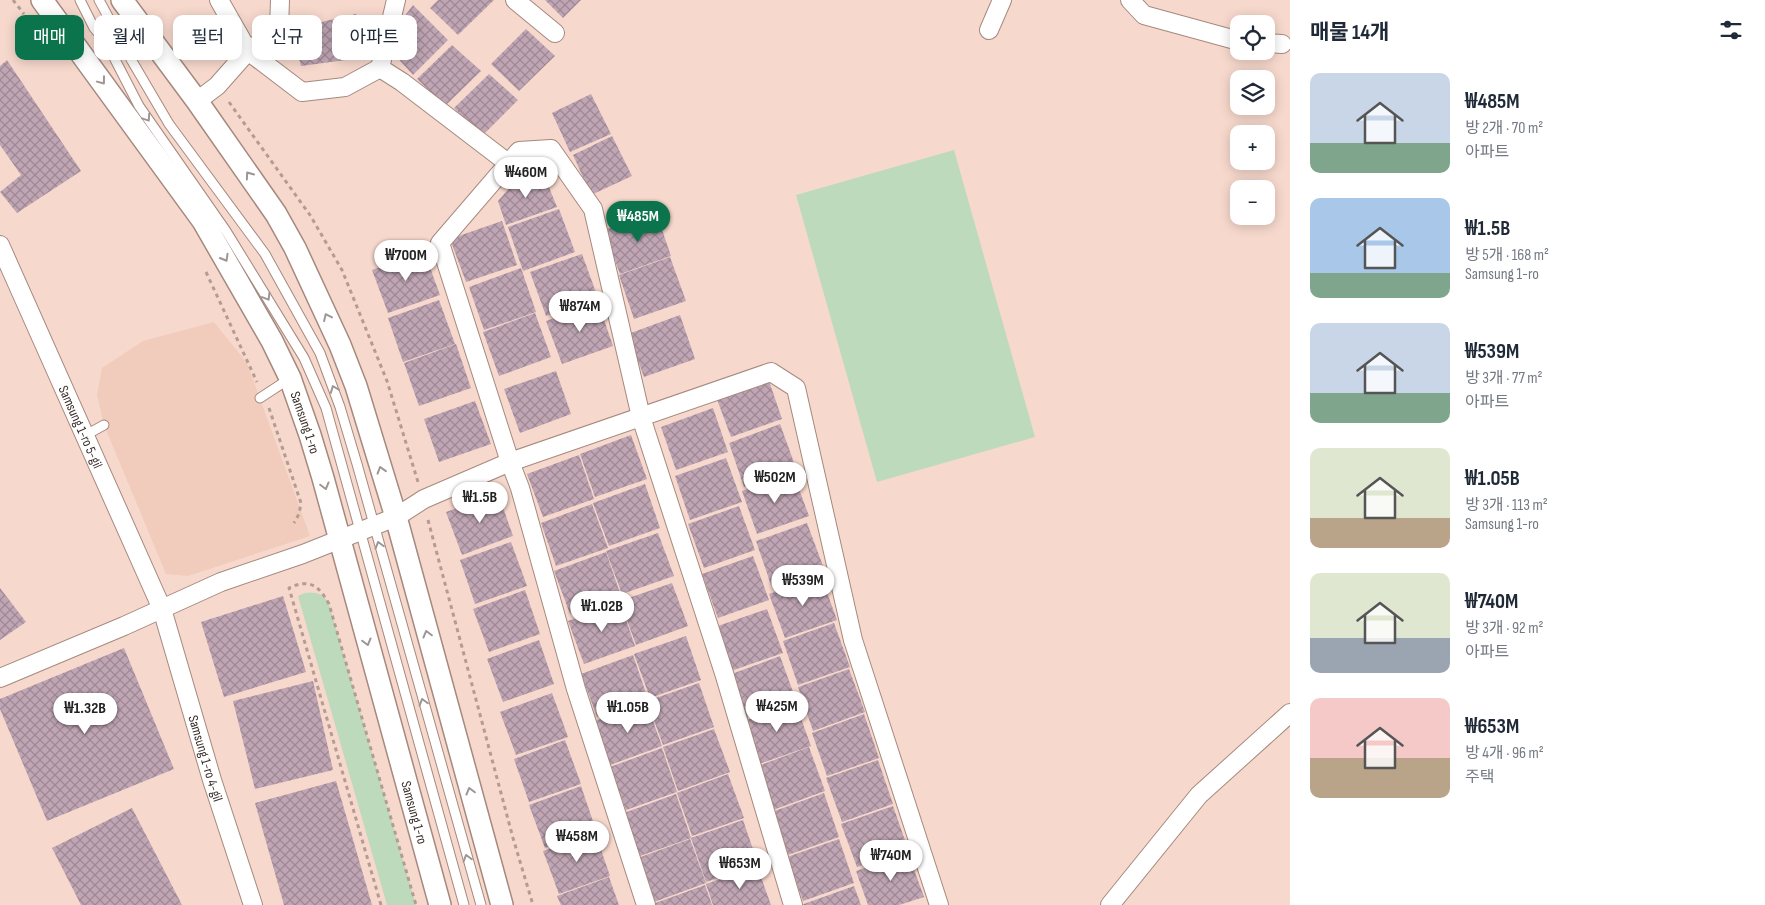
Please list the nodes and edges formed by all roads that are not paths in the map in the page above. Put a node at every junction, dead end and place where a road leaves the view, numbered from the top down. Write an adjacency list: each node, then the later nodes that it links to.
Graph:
1 (42, 0): 19 (street, Samsung 1-ro, one-way to 19)
2 (80, 0): 26 (lane, one-way to 26)
3 (99, 0): 26 (lane, one-way to 3)
4 (122, 0): 16 (street)
5 (219, 0): 14 (street)
6 (280, 0): 14 (street)
7 (396, 0): 15 (street)
8 (515, 0): 12 (street)
9 (1002, 0): 11 (street)
10 (1130, 0): 13 (street)
11 (989, 30)
12 (555, 33)
13 (1230, 39)
14 (248, 51): 15 (street); 16 (street)
15 (380, 68): 17 (street)
16 (198, 101): 25 (street, one-way to 16)
17 (508, 163): 21 (street); 24 (street)
18 (0, 245): 23 (street, Samsung 1-ro 5-gil)
19 (290, 378): 20 (lane); 27 (street, Samsung 1-ro, one-way to 27)
20 (262, 397)
21 (641, 417): 24 (street); 37 (street); 38 (street)
22 (104, 425): 23 (lane)
23 (84, 436): 28 (street, Samsung 1-ro 5-gil)
24 (510, 462): 25 (street); 36 (street)
25 (396, 517): 26 (street); 35 (street, one-way to 25)
26 (367, 528): 27 (street); 33 (lane); 34 (lane, one-way to 26)
27 (339, 540): 28 (street); 32 (street, Samsung 1-ro, one-way to 32)
28 (162, 609): 29 (street); 31 (street, Samsung 1-ro 4-gil)
29 (0, 678)
30 (1290, 713): 39 (street)
31 (253, 905)
32 (440, 905)
33 (464, 905)
34 (481, 905)
35 (502, 905)
36 (646, 905)
37 (793, 905)
38 (939, 905)
39 (1110, 905)

